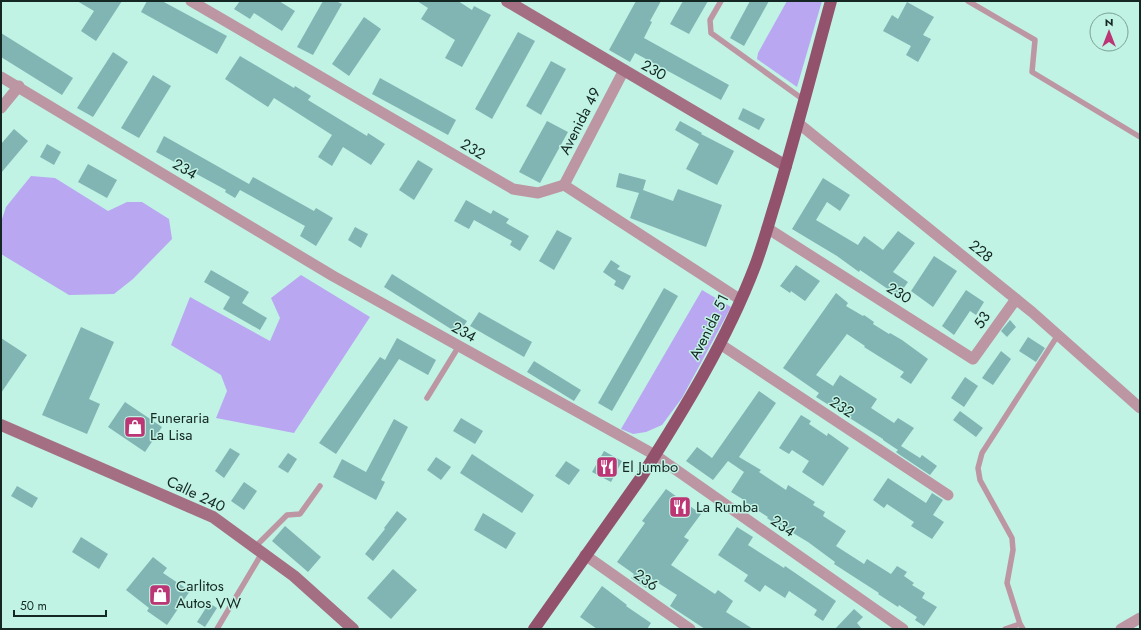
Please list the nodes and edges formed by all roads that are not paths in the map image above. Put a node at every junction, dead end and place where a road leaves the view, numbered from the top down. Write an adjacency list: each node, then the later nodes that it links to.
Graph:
1 (191, 1): 14 (street, 232)
2 (507, 1): 6 (street, 230)
3 (721, 1): 9 (lane)
4 (831, 1): 9 (main road, Avenida 51)
5 (968, 1): 12 (lane)
6 (624, 70): 13 (street, 230); 14 (street, Avenida 49)
7 (1, 77): 8 (street, 234)
8 (19, 86): 10 (street); 20 (street, 234)
9 (804, 100): 11 (main road, Avenida 51)
10 (1, 108)
11 (798, 123): 13 (main road, Avenida 51); 16 (street, 228)
12 (1140, 138)
13 (786, 166): 15 (main road, Avenida 51)
14 (564, 185): 17 (street)
15 (767, 228): 17 (main road, Avenida 51); 21 (street, 230)
16 (1016, 299): 18 (street, 228); 21 (street, 53)
17 (741, 300): 19 (main road, Avenida 51)
18 (1058, 335): 23 (street, 228); 31 (lane)
19 (720, 344): 25 (main road, Avenida 51); 27 (street, 232)
20 (459, 346): 22 (lane); 25 (street, 234)
21 (973, 359)
22 (427, 398)
23 (1140, 408)
24 (1, 425): 28 (street, Calle 240)
25 (655, 455): 29 (main road, Avenida 51); 36 (street, 234)
26 (320, 486): 28 (lane)
27 (948, 495)
28 (258, 550): 32 (lane); 33 (street, Calle 240)
29 (585, 555): 34 (main road, Avenida 51); 35 (street, 236)
30 (1140, 618): 38 (street)
31 (1021, 626): 37 (lane)
32 (217, 629)
33 (353, 629)
34 (534, 629)
35 (690, 629)
36 (903, 629)
37 (1005, 629)
38 (1121, 629)

